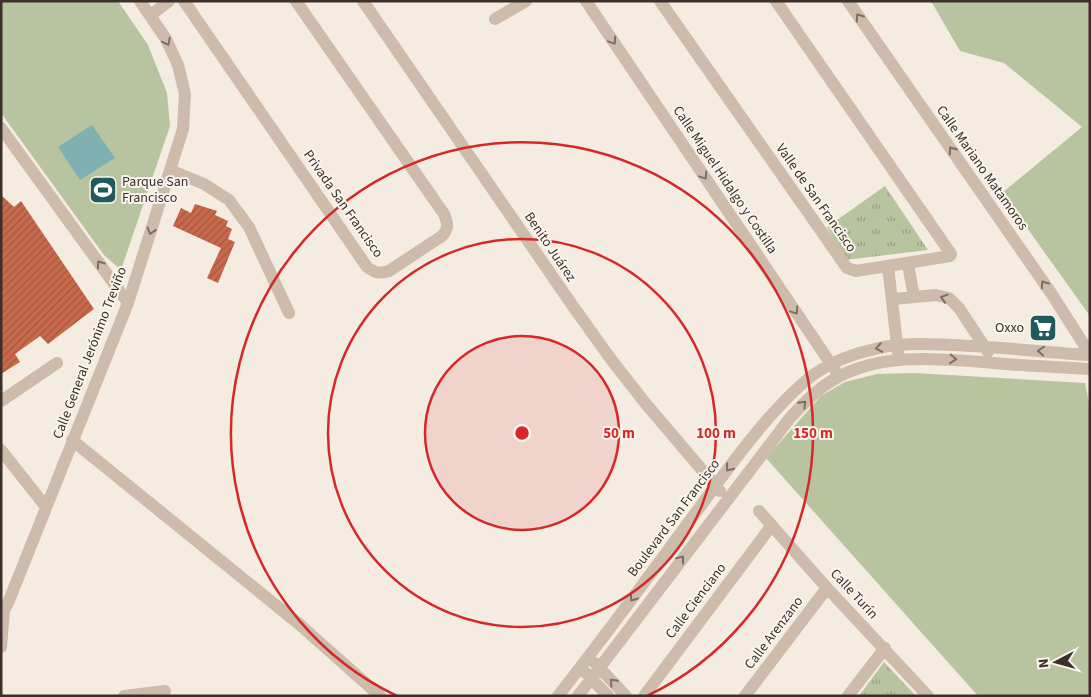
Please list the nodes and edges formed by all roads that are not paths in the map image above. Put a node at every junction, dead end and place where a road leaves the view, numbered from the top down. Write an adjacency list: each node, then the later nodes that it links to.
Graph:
1 (140, 1): 11 (street, Calle General Jerónimo Treviño)
2 (169, 1): 11 (street)
3 (184, 1): 4 (street, Privada San Francisco)
4 (296, 1)
5 (363, 1): 33 (street, Benito Juárez)
6 (526, 1): 12 (street)
7 (586, 1): 27 (street, Calle Miguel Hidalgo y Costilla, one-way to 27)
8 (660, 1): 16 (street, Valle de San Francisco)
9 (776, 1): 15 (street, Valle de San Francisco)
10 (848, 1): 23 (street, Calle Mariano Matamoros, one-way to 10)
11 (151, 15): 14 (street, Calle General Jerónimo Treviño, one-way to 14)
12 (495, 19)
13 (1, 128): 19 (street, one-way to 13)
14 (170, 170): 19 (street, Calle General Jerónimo Treviño, one-way to 19); 20 (street)
15 (908, 264): 16 (street, Valle de San Francisco); 17 (street)
16 (888, 266): 18 (street)
17 (914, 297): 18 (street); 22 (street, one-way to 17)
18 (893, 299): 21 (street)
19 (128, 303): 31 (street, Calle General Jerónimo Treviño)
20 (289, 313)
21 (898, 344): 22 (street, Boulevard San Francisco); 24 (street); 27 (street, Boulevard San Francisco, one-way to 27)
22 (986, 346): 23 (street, Boulevard San Francisco, one-way to 22); 26 (street)
23 (1090, 355)
24 (899, 360): 26 (street, one-way to 26); 29 (street)
25 (57, 363): 30 (street)
26 (993, 363): 28 (street)
27 (831, 364): 29 (street, Calle Miguel Hidalgo y Costilla); 33 (street, Boulevard San Francisco, one-way to 33)
28 (1090, 369)
29 (840, 376): 34 (street, one-way to 29)
30 (1, 401)
31 (72, 440): 35 (street, Calle General Jerónimo Treviño); 47 (street)
32 (1, 450): 35 (street)
33 (715, 486): 34 (street, Benito Juárez); 42 (street, Boulevard San Francisco, one-way to 42)
34 (727, 498): 44 (street, one-way to 34)
35 (46, 507): 39 (street, Calle General Jerónimo Treviño)
36 (759, 511): 37 (street, Calle Turín)
37 (772, 525): 38 (street, Calle Turín); 52 (street, Calle Cienciano)
38 (827, 588): 41 (street, Calle Turín); 53 (street, Calle Arenzano)
39 (4, 609): 40 (street, Calle General Jerónimo Treviño)
40 (1, 647)
41 (885, 648): 54 (street); 55 (street, Calle Turín)
42 (588, 657): 43 (street, Boulevard San Francisco); 44 (street)
43 (580, 668): 44 (street); 48 (street, Boulevard San Francisco)
44 (596, 673): 49 (street); 50 (street); 51 (street, one-way to 44)
45 (165, 691): 46 (street)
46 (124, 696)
47 (380, 696)
48 (558, 696)
49 (578, 696)
50 (608, 696)
51 (626, 696)
52 (644, 696)
53 (745, 696)
54 (848, 696)
55 (928, 696)

